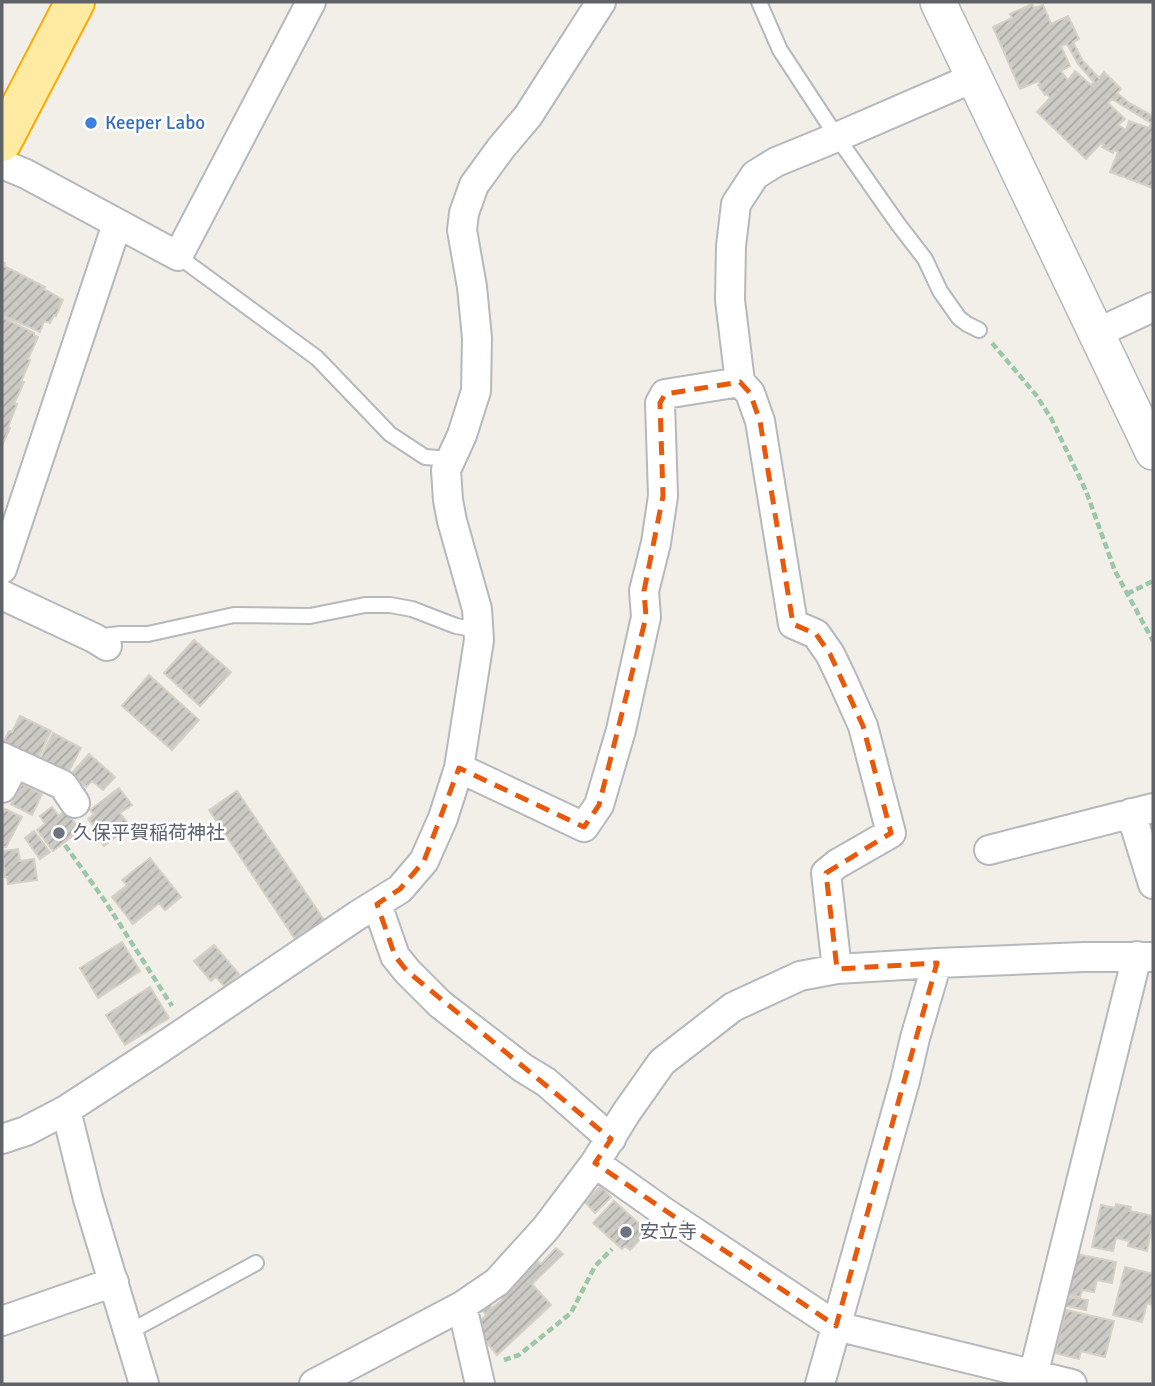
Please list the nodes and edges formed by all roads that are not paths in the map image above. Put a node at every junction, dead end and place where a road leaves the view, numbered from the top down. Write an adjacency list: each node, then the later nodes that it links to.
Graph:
1 (75, 2): 8 (highway)
2 (310, 2): 11 (street)
3 (601, 2): 17 (street)
4 (759, 2): 7 (lane)
5 (938, 2): 6 (street)
6 (973, 78): 7 (street); 14 (street)
7 (837, 137): 13 (lane); 15 (street)
8 (2, 142)
9 (2, 164): 10 (street)
10 (117, 224): 11 (street); 18 (street)
11 (178, 256): 17 (lane)
12 (1153, 307): 14 (street)
13 (979, 330)
14 (1097, 333): 16 (street)
15 (740, 382): 23 (street); 32 (street)
16 (1153, 452)
17 (451, 459): 20 (street)
18 (2, 569)
19 (2, 595): 21 (street)
20 (478, 630): 21 (lane); 23 (street)
21 (99, 642)
22 (8, 760): 24 (street); 25 (street)
23 (459, 768): 29 (street)
24 (2, 788)
25 (75, 803)
26 (1142, 811): 27 (street); 28 (street)
27 (989, 850)
28 (1153, 884)
29 (377, 904): 33 (street); 35 (street)
30 (1145, 956): 31 (street); 44 (street)
31 (937, 963): 32 (street); 41 (street)
32 (837, 970): 35 (street)
33 (66, 1110): 34 (street); 38 (street)
34 (2, 1139)
35 (611, 1139): 36 (street)
36 (596, 1163): 39 (street); 41 (street)
37 (256, 1264): 42 (lane)
38 (114, 1282): 40 (street); 42 (street)
39 (462, 1306): 43 (street); 46 (street)
40 (2, 1321)
41 (836, 1326): 44 (street); 47 (street)
42 (129, 1332): 45 (street)
43 (478, 1377)
44 (1032, 1379): 48 (street)
45 (144, 1384)
46 (314, 1384)
47 (820, 1384)
48 (1072, 1384)

